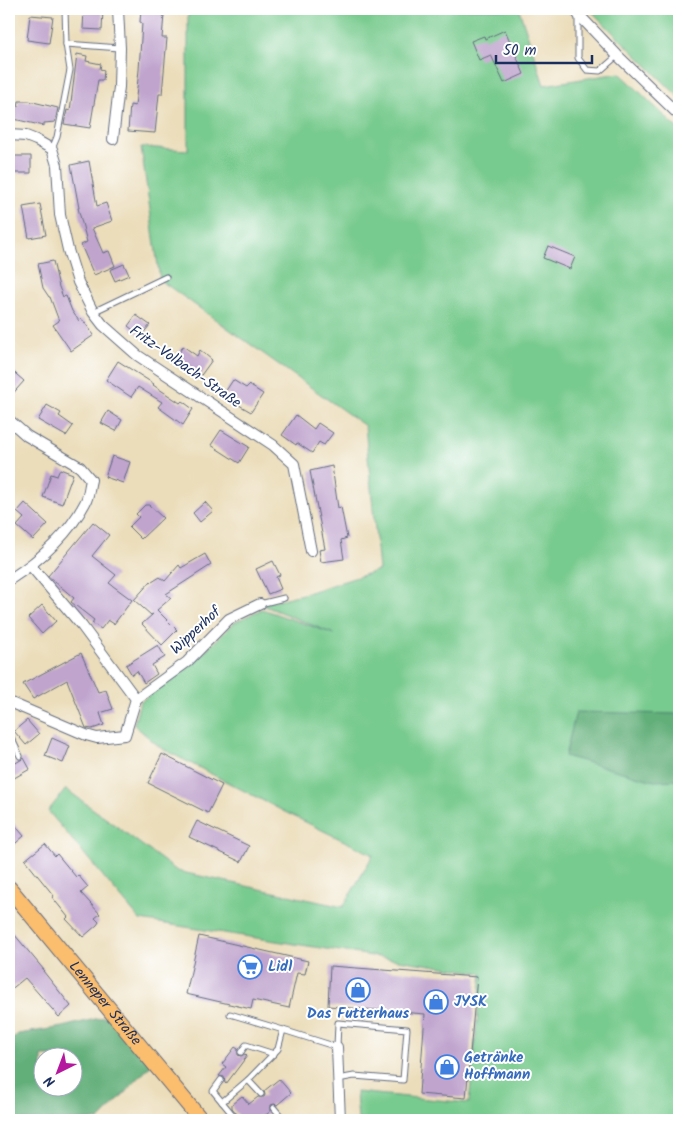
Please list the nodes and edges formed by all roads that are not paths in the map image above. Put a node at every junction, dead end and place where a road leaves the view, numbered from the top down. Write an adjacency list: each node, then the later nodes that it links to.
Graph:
1 (65, 9): 4 (lane)
2 (118, 9): 5 (street)
3 (576, 12): 6 (street); 6 (lane)
4 (66, 44): 5 (lane); 10 (lane)
5 (120, 48): 9 (street)
6 (617, 55): 7 (street)
7 (679, 115)
8 (9, 135): 10 (street)
9 (113, 139)
10 (52, 149): 12 (street, Fritz-Volbach-Straße)
11 (166, 276): 12 (lane)
12 (93, 312): 14 (street, Fritz-Volbach-Straße)
13 (9, 420): 15 (street)
14 (311, 551)
15 (31, 566): 16 (street); 19 (street)
16 (9, 580)
17 (284, 598): 18 (lane, Wipperhof)
18 (260, 604): 19 (street, Wipperhof)
19 (136, 699): 20 (street)
20 (9, 702)
21 (9, 733): 22 (lane)
22 (20, 756)
23 (9, 888): 35 (main road, Lenneper Straße)
24 (230, 1014): 25 (lane)
25 (283, 1030): 26 (lane); 28 (lane)
26 (337, 1047): 29 (street); 29 (lane)
27 (241, 1052): 28 (lane)
28 (274, 1054): 31 (lane)
29 (338, 1079): 38 (street)
30 (221, 1080): 33 (lane)
31 (248, 1080): 32 (lane); 33 (lane)
32 (261, 1094)
33 (222, 1102): 36 (lane)
34 (274, 1108): 37 (lane)
35 (201, 1120)
36 (237, 1120)
37 (284, 1120)
38 (340, 1120)

